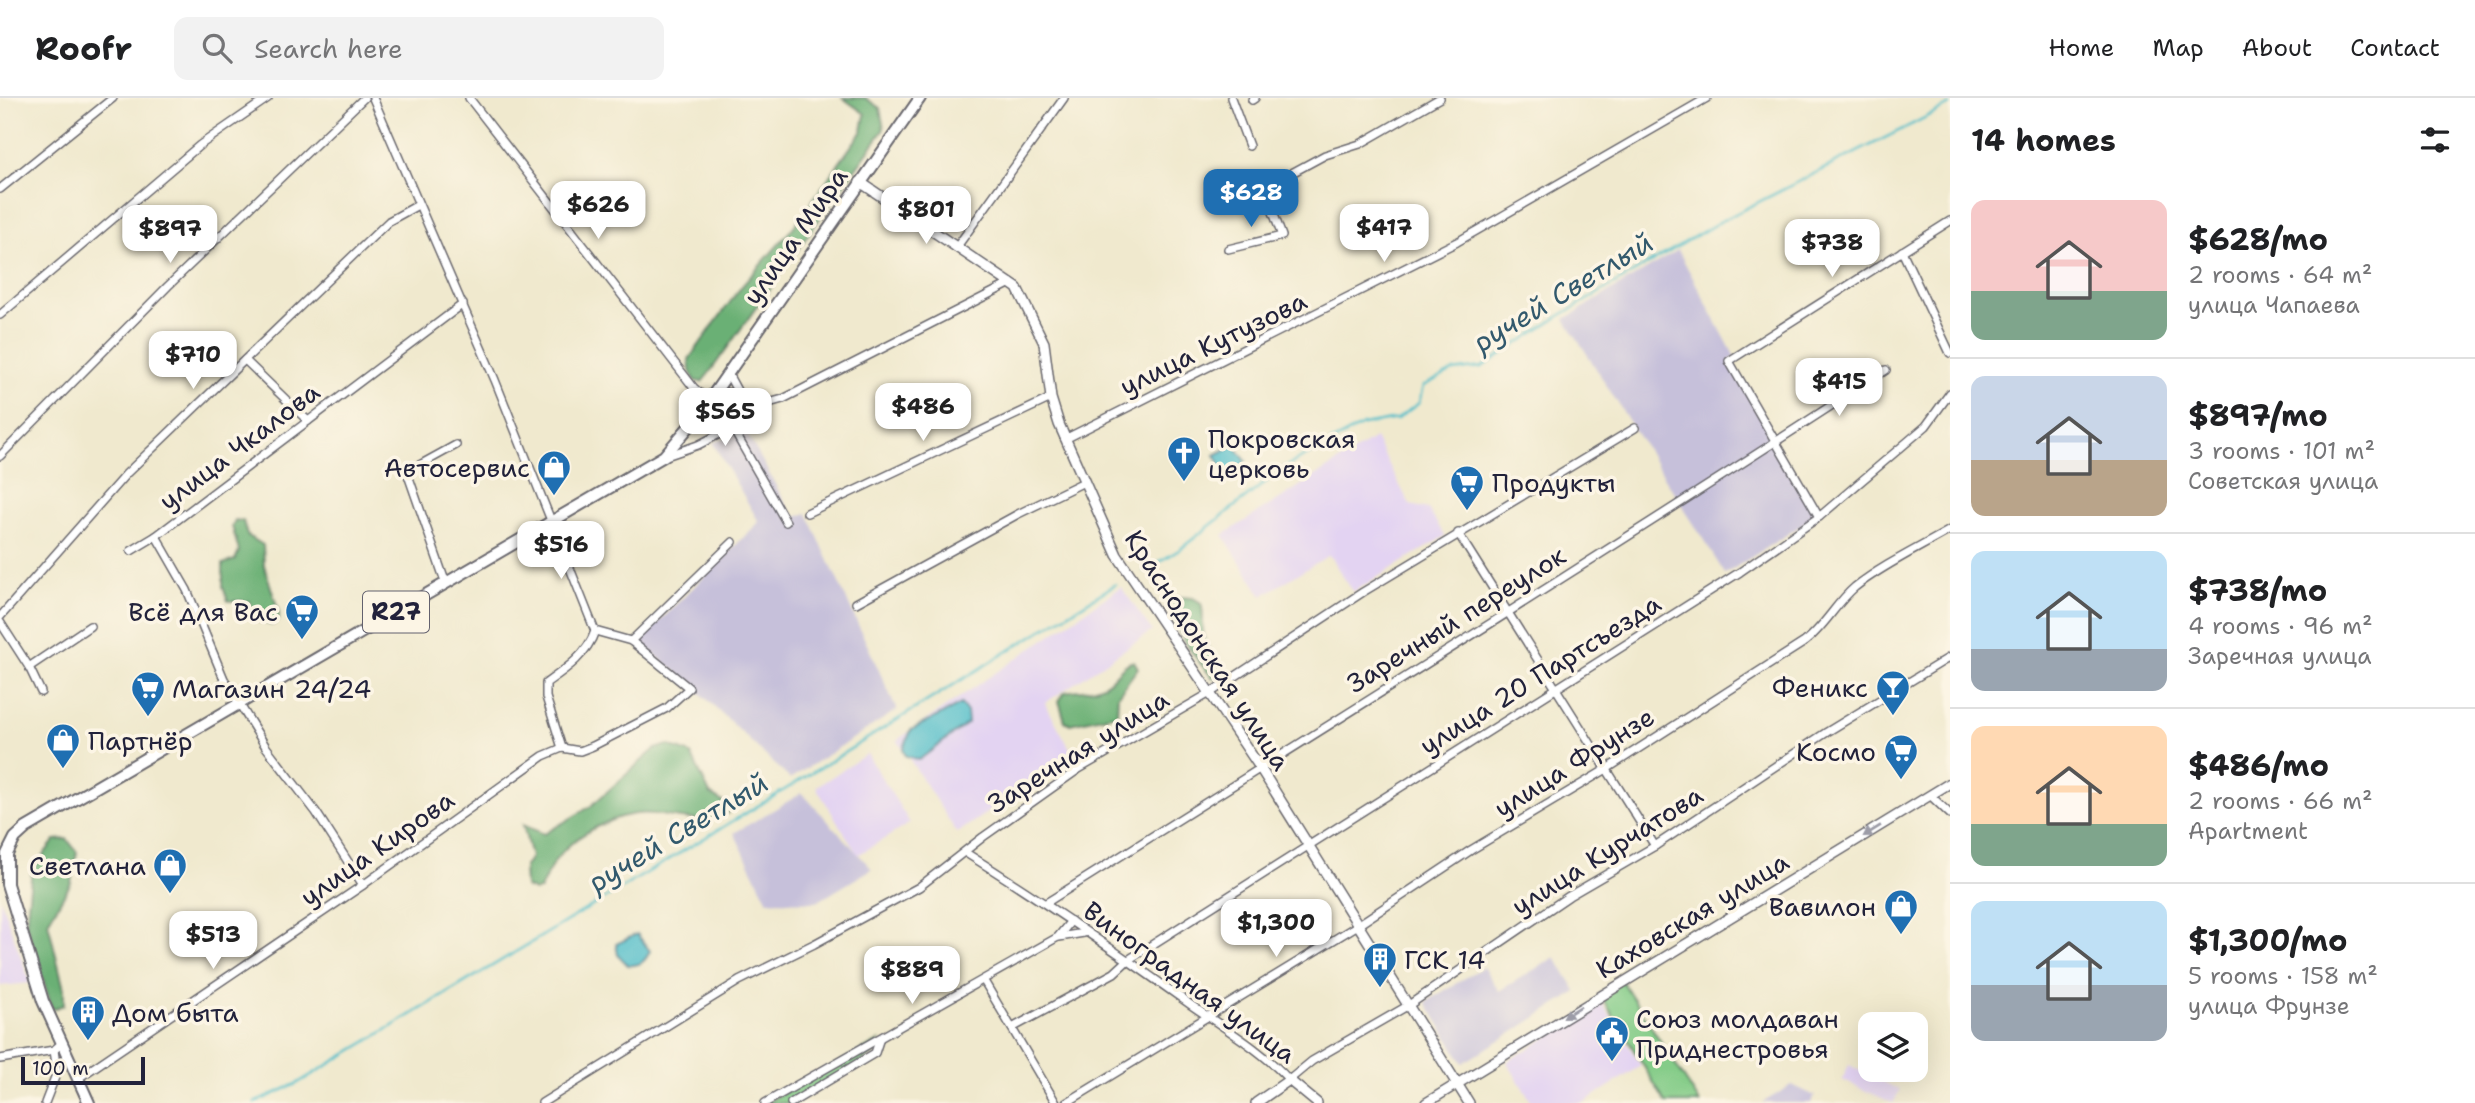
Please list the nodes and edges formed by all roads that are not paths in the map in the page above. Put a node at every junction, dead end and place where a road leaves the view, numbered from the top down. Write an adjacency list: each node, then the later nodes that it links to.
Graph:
1 (113, 98): 13 (street)
2 (268, 98): 21 (street)
3 (364, 98): 37 (street)
4 (373, 98): 14 (street)
5 (470, 98): 29 (street)
6 (920, 98): 12 (main road, улица Мира / R27)
7 (1064, 98): 16 (street)
8 (1231, 98): 11 (street)
9 (1440, 98): 17 (street)
10 (1707, 98): 34 (street, улица Кутузова)
11 (1249, 146)
12 (860, 182): 16 (street, Краснодонская улица); 25 (main road, улица Мира / R27)
13 (0, 189)
14 (418, 205): 20 (street); 23 (street)
15 (1950, 220): 18 (street)
16 (956, 248): 19 (street, Краснодонская улица)
17 (1228, 249)
18 (1902, 251): 22 (street); 35 (street)
19 (1011, 283): 28 (street, Краснодонская улица); 30 (street)
20 (463, 304): 31 (street, улица Чкалова); 42 (street)
21 (0, 315)
22 (1950, 353)
23 (245, 360): 31 (street); 52 (street)
24 (1886, 370): 35 (street, Заречный переулок)
25 (728, 374): 27 (street); 29 (main road, улица Мира / R27)
26 (1950, 393): 41 (street, улица 20 Партсъезда)
27 (739, 396): 29 (main road); 30 (street)
28 (1051, 398): 34 (street, Краснодонская улица); 40 (street)
29 (709, 401): 33 (main road); 38 (main road, R27)
30 (747, 409): 33 (street)
31 (308, 421): 46 (street, улица Чкалова)
32 (1635, 428): 45 (street, Заречная улица)
33 (730, 430): 38 (street); 43 (street)
34 (1066, 439): 39 (street, Краснодонская улица)
35 (1776, 442): 41 (street); 51 (street, Заречный переулок)
36 (456, 445): 49 (street)
37 (0, 456)
38 (664, 456): 42 (main road, R27)
39 (1084, 482): 50 (street); 61 (street, Краснодонская улица)
40 (807, 513)
41 (1819, 517): 59 (street, улица 20 Партсъезда)
42 (553, 522): 49 (main road, R27); 55 (street)
43 (786, 522)
44 (1950, 530): 65 (street, улица Фрунзе)
45 (1458, 533): 51 (street); 61 (street, Заречная улица)
46 (156, 536): 48 (street); 62 (street, улица Чкалова)
47 (733, 542): 56 (street)
48 (131, 551)
49 (446, 584): 62 (main road, R27)
50 (856, 603)
51 (1509, 613): 59 (street); 64 (street, Заречный переулок)
52 (0, 617)
53 (0, 622): 58 (street)
54 (90, 626): 58 (street)
55 (595, 631): 56 (street); 63 (street)
56 (631, 641): 63 (street, улица Кирова)
57 (1950, 657): 70 (street, улица Курчатова)
58 (30, 667): 60 (street)
59 (1556, 690): 65 (street); 69 (street, улица 20 Партсъезда)
60 (41, 692)
61 (1210, 693): 64 (street, Краснодонская улица); 71 (street, Заречная улица)
62 (239, 701): 72 (main road, R27); 73 (street, улица Чкалова)
63 (562, 748): 73 (street, улица Кирова)
64 (1259, 766): 69 (street, Краснодонская улица); 74 (street, Заречный переулок)
65 (1605, 770): 70 (street); 76 (street, улица Фрунзе)
66 (1950, 783): 67 (street, Каховская улица)
67 (1930, 796): 68 (street); 91 (street, Каховская улица, one-way to 91)
68 (1950, 814)
69 (1308, 844): 76 (street, Краснодонская улица); 79 (street, улица 20 Партсъезда)
70 (1655, 846): 81 (street, улица Курчатова)
71 (966, 853): 74 (street, Виноградная улица); 94 (street, Заречная улица)
72 (2, 871): 85 (main road, R27)
73 (363, 885): 89 (street, улица Кирова)
74 (1046, 903): 75 (street, Виноградная улица)
75 (1070, 921): 77 (street, Виноградная улица); 78 (street)
76 (1358, 925): 81 (street, Краснодонская улица); 82 (street, улица Фрунзе)
77 (1088, 934): 78 (street); 79 (street, Виноградная улица)
78 (1059, 937): 80 (street)
79 (1128, 960): 82 (street, Виноградная улица); 83 (street, улица 20 Партсъезда)
80 (984, 981): 83 (street); 84 (street)
81 (1409, 1005): 90 (street, улица Курчатова); 91 (street, Краснодонская улица)
82 (1209, 1017): 90 (street, Виноградная улица); 98 (street, улица Фрунзе)
83 (1012, 1028): 97 (street)
84 (879, 1041): 95 (street); 96 (street)
85 (58, 1047): 86 (street); 87 (main road, R27); 88 (street)
86 (0, 1059)
87 (71, 1065): 88 (street); 89 (main road, R27)
88 (57, 1072): 92 (street)
89 (77, 1079): 93 (main road, R27)
90 (1289, 1080): 99 (street); 100 (street, Виноградная улица)
91 (1457, 1083): 101 (street, Каховская улица); 102 (street, Краснодонская улица)
92 (45, 1103)
93 (89, 1103)
94 (542, 1103)
95 (765, 1103)
96 (791, 1103)
97 (1056, 1103)
98 (1066, 1103)
99 (1256, 1103)
100 (1317, 1103)
101 (1426, 1103)
102 (1469, 1103)

